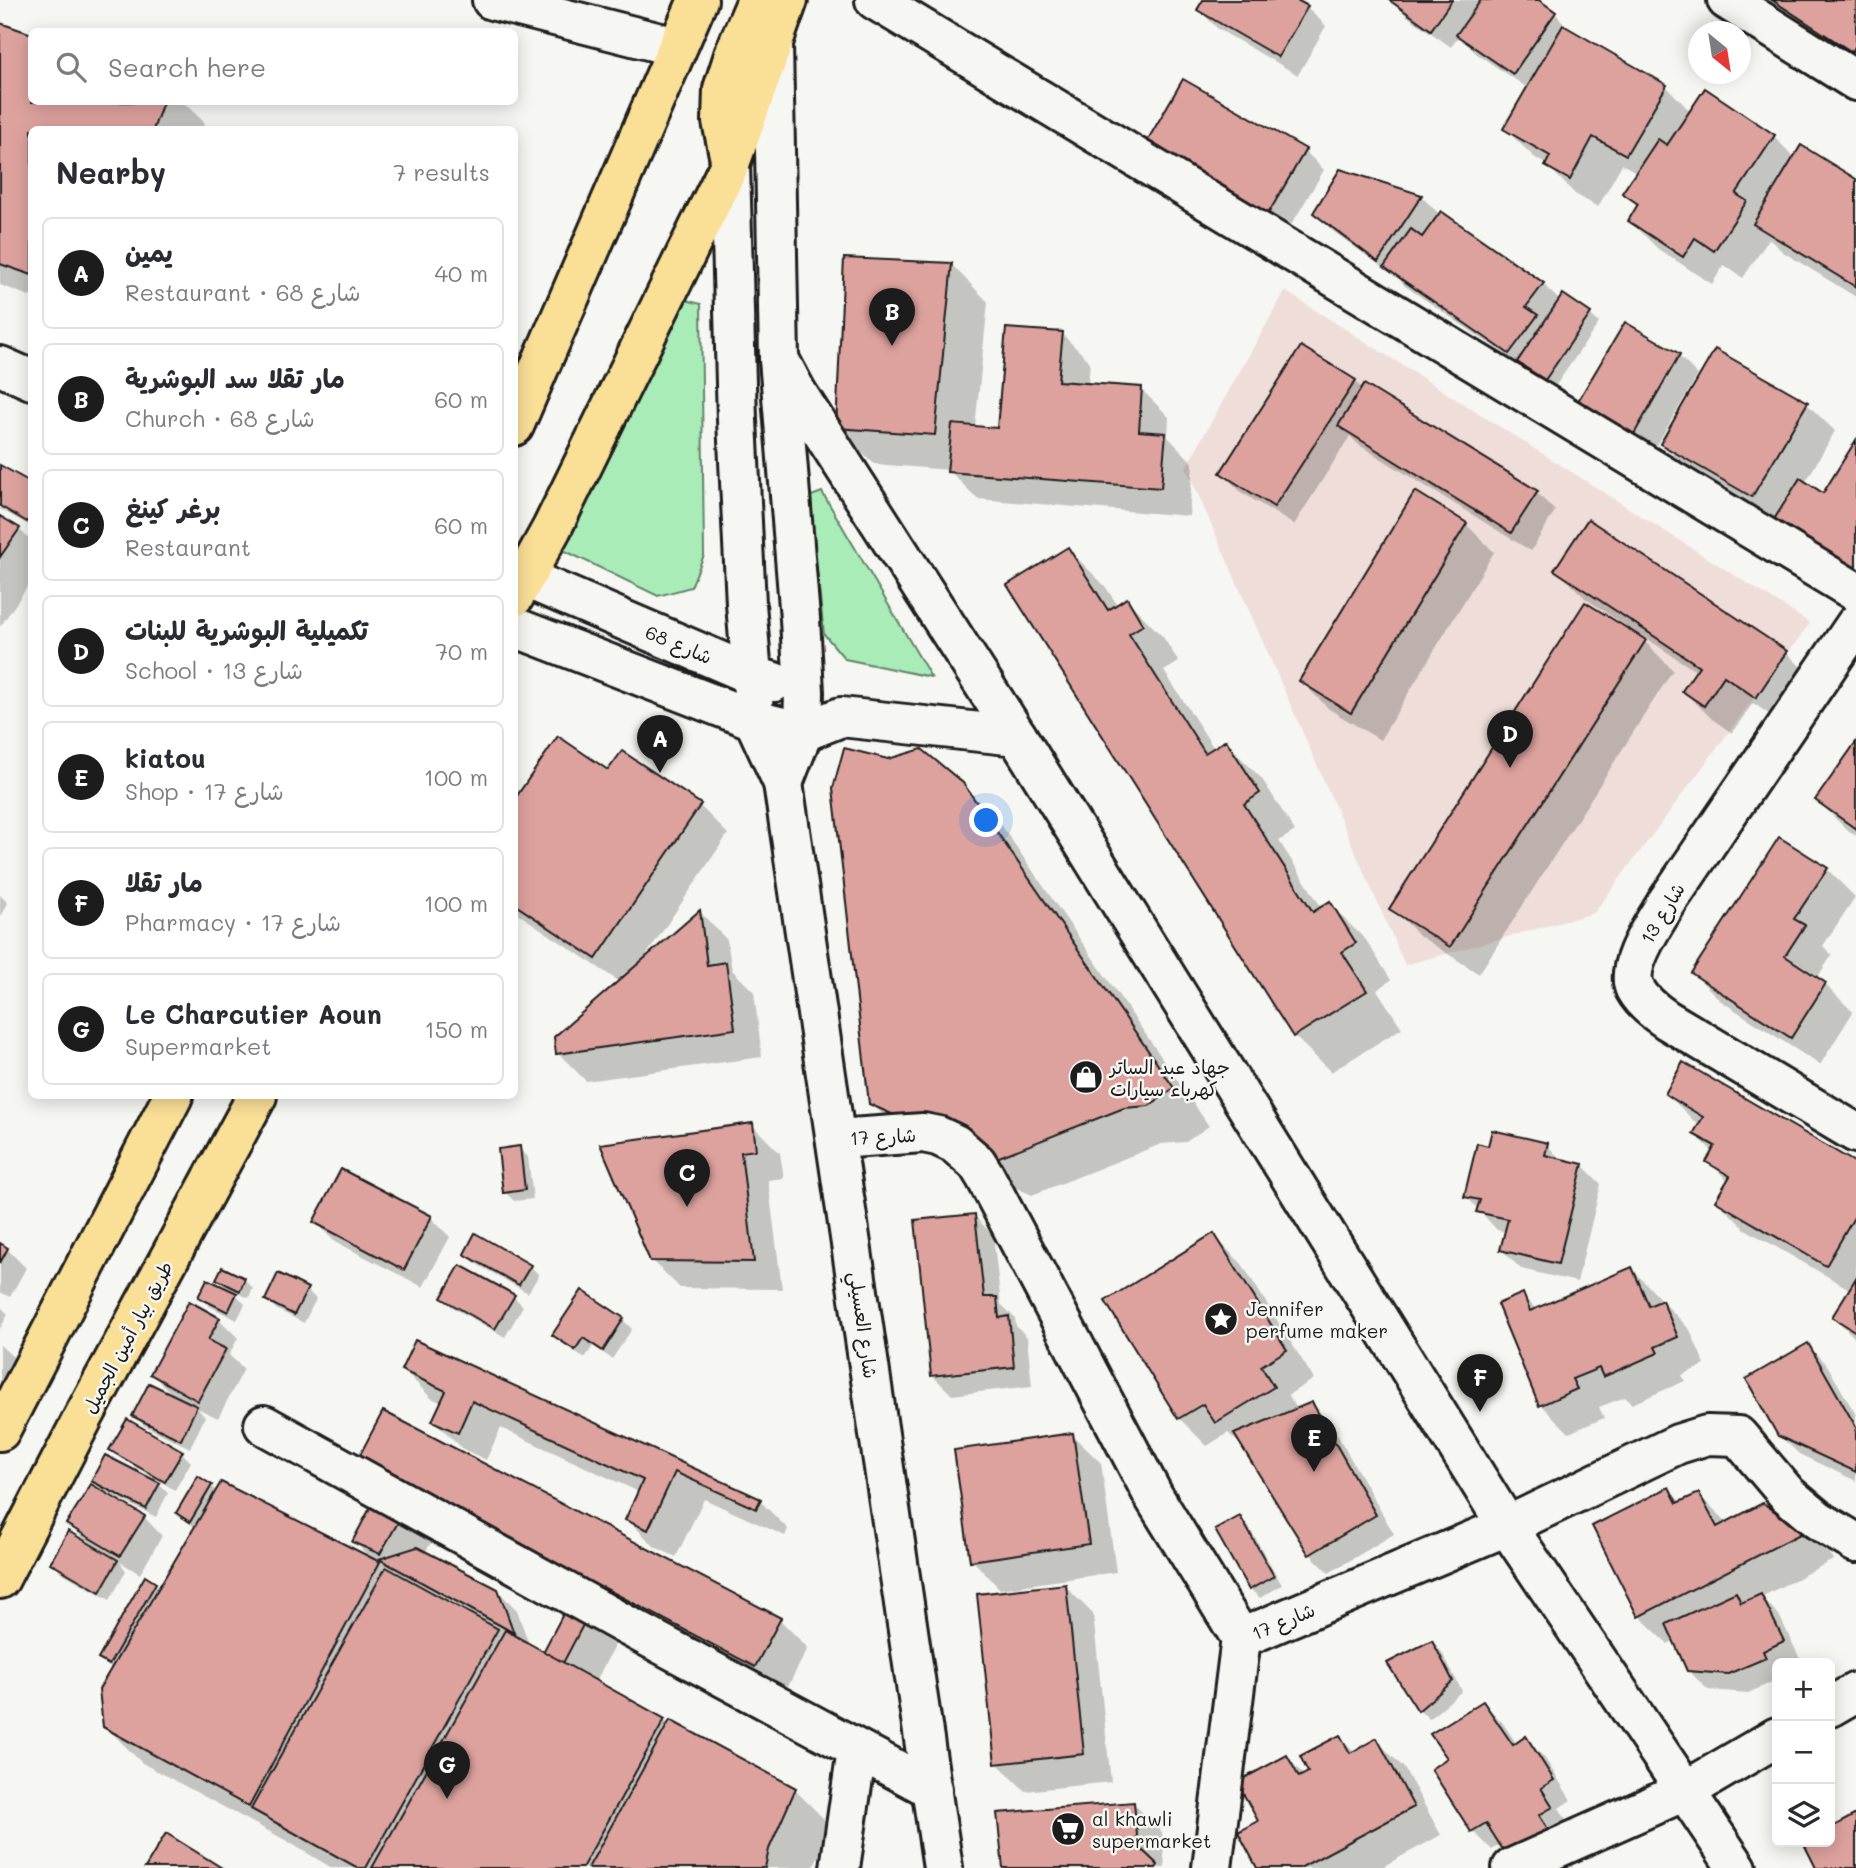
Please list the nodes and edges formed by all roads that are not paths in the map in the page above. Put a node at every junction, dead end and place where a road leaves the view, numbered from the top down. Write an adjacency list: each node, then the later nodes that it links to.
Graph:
1 (492, 0): 8 (street)
2 (698, 0): 8 (main road)
3 (757, 0): 10 (main road)
4 (788, 0): 7 (main road)
5 (875, 0): 16 (street)
6 (1727, 0): 9 (street)
7 (773, 43): 10 (main road); 11 (street, شارع العسيلي)
8 (677, 47): 14 (main road)
9 (1856, 81)
10 (730, 164): 15 (main road); 19 (street, شارع العسيلي)
11 (779, 359): 20 (street, شارع العسيلي); 24 (street)
12 (0, 366): 13 (street)
13 (28, 378)
14 (518, 413)
15 (518, 582): 19 (street, شارع 68)
16 (1856, 592)
17 (1856, 624): 28 (street, شارع 13)
18 (518, 629): 22 (street)
19 (752, 675): 20 (street, شارع 68); 22 (street, شارع العسيلي)
20 (804, 692): 21 (street, شارع 68); 23 (street, شارع العسيلي)
21 (841, 717): 23 (street, شارع 68); 24 (street, شارع 68)
22 (754, 720): 23 (street); 25 (street, شارع العسيلي)
23 (803, 732): 25 (street, شارع العسيلي)
24 (1017, 736): 32 (street)
25 (783, 783): 29 (street, شارع العسيلي)
26 (171, 1099): 30 (main road)
27 (255, 1099): 34 (main road, طريق بيار أمين الجميل)
28 (1856, 1133)
29 (836, 1139): 35 (street, شارع 17); 40 (street, شارع العسيلي)
30 (4, 1414)
31 (264, 1425): 39 (street)
32 (1507, 1526): 33 (street, شارع 17); 35 (street, شارع 17); 41 (street)
33 (1856, 1543)
34 (0, 1579)
35 (1241, 1638): 44 (street)
36 (1856, 1692): 37 (street)
37 (1835, 1704)
38 (1772, 1740): 41 (street)
39 (857, 1749): 40 (street); 42 (street)
40 (932, 1789): 43 (street, شارع العسيلي)
41 (1685, 1791): 45 (street); 46 (street)
42 (840, 1868)
43 (943, 1868)
44 (1212, 1868)
45 (1512, 1868)
46 (1737, 1868)

